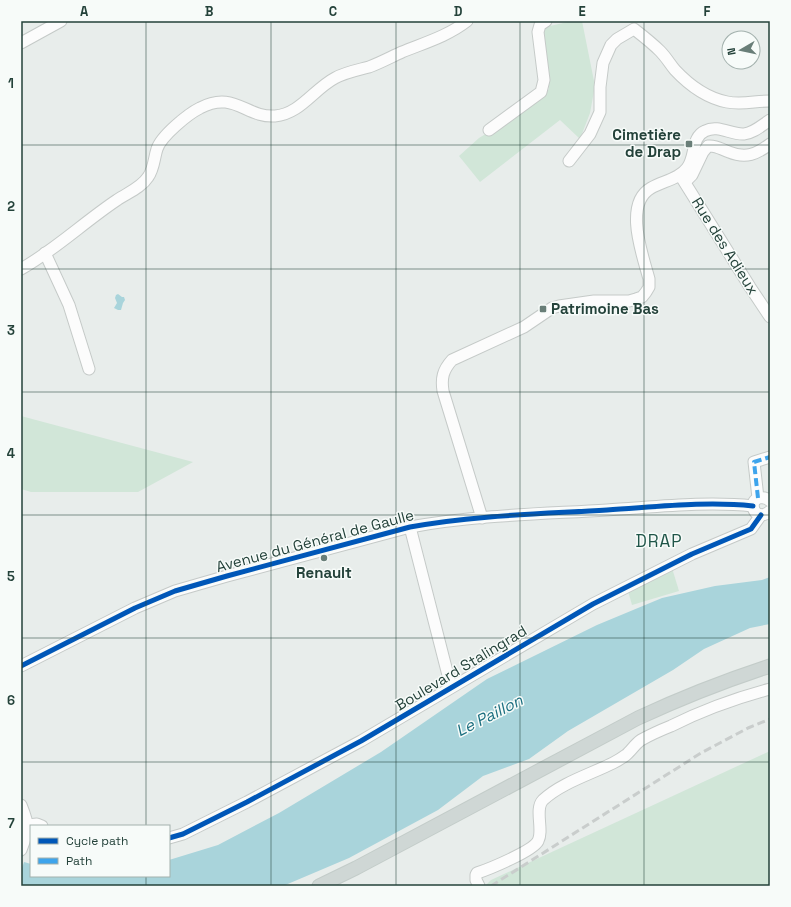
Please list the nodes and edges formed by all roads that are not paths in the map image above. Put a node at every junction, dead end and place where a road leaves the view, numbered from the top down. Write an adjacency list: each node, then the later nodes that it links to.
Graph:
1 (61, 21): 5 (street)
2 (467, 21): 12 (street)
3 (546, 21): 8 (street)
4 (630, 25): 6 (street); 10 (street)
5 (21, 43)
6 (770, 101)
7 (770, 120): 11 (street)
8 (489, 130)
9 (770, 144): 11 (street)
10 (569, 160)
11 (682, 178): 14 (street, Rue des Adieux); 20 (street)
12 (45, 253): 13 (street); 15 (street)
13 (21, 269)
14 (770, 317)
15 (89, 369)
16 (770, 457): 18 (street)
17 (770, 501): 18 (street, Avenue du Général de Gaulle)
18 (756, 502): 19 (street); 20 (street, Avenue du Général de Gaulle)
19 (765, 513): 25 (street, Boulevard Stalingrad)
20 (482, 518): 21 (street, Avenue du Général de Gaulle)
21 (410, 527): 22 (street, Avenue du Général de Gaulle); 25 (street)
22 (21, 666)
23 (770, 666): 33 (main road)
24 (770, 673): 34 (main road)
25 (451, 687): 30 (street, Boulevard Stalingrad)
26 (770, 689): 32 (street)
27 (21, 806): 28 (street)
28 (28, 825): 29 (street); 31 (street)
29 (40, 825)
30 (170, 838)
31 (21, 850)
32 (477, 883)
33 (319, 886)
34 (333, 886)

